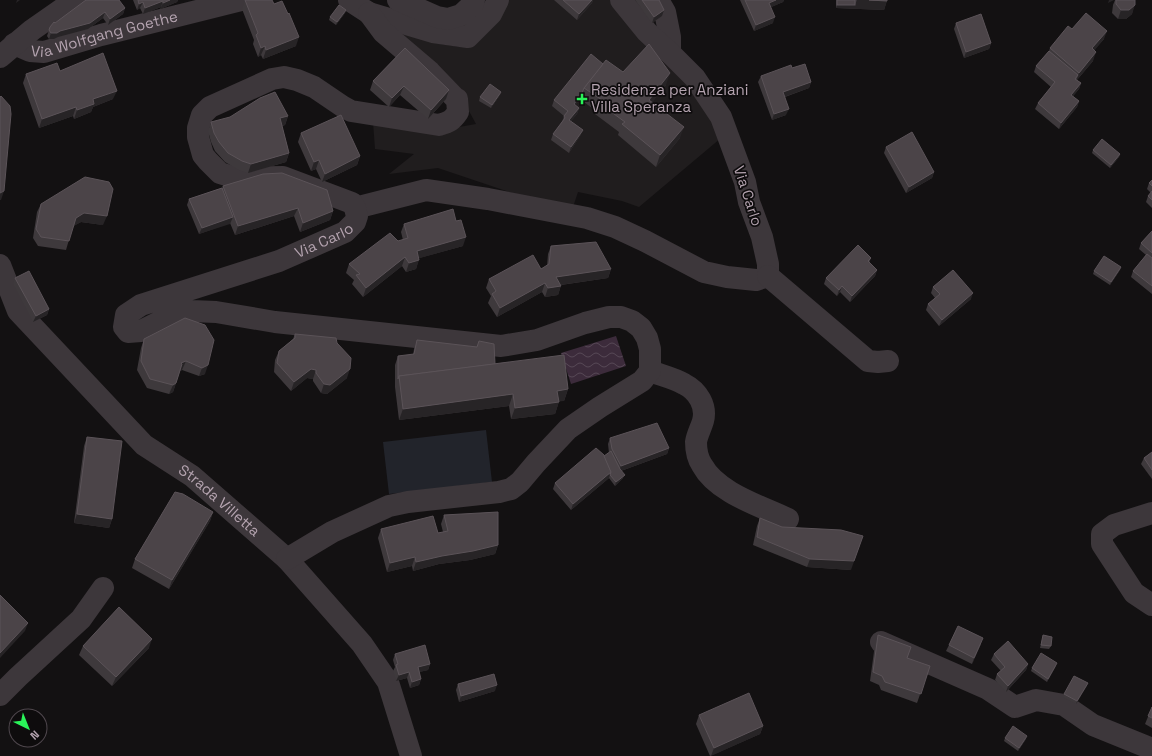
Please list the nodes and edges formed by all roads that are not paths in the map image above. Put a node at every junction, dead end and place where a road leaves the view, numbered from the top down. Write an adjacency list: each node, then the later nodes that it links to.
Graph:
1 (75, 0): 10 (street)
2 (241, 0): 10 (street, Via Wolfgang Goethe)
3 (349, 0): 9 (street, Via Carlo)
4 (398, 0): 5 (street)
5 (474, 0)
6 (498, 0): 9 (street, Via Carlo)
7 (621, 0): 11 (street, Via Carlo)
8 (658, 0): 11 (street)
9 (369, 13): 12 (street, Via Carlo)
10 (7, 50)
11 (670, 53): 14 (street, Via Carlo)
12 (355, 208): 14 (street); 16 (street, Via Carlo)
13 (0, 265): 19 (street, Strada Villetta)
14 (768, 276): 15 (street)
15 (888, 361)
16 (650, 371): 18 (street); 19 (street)
17 (1152, 513): 21 (street)
18 (788, 519)
19 (287, 559): 25 (street, Strada Villetta)
20 (103, 588): 23 (street)
21 (1152, 605)
22 (880, 641): 24 (street)
23 (0, 695)
24 (1152, 749)
25 (410, 756)

